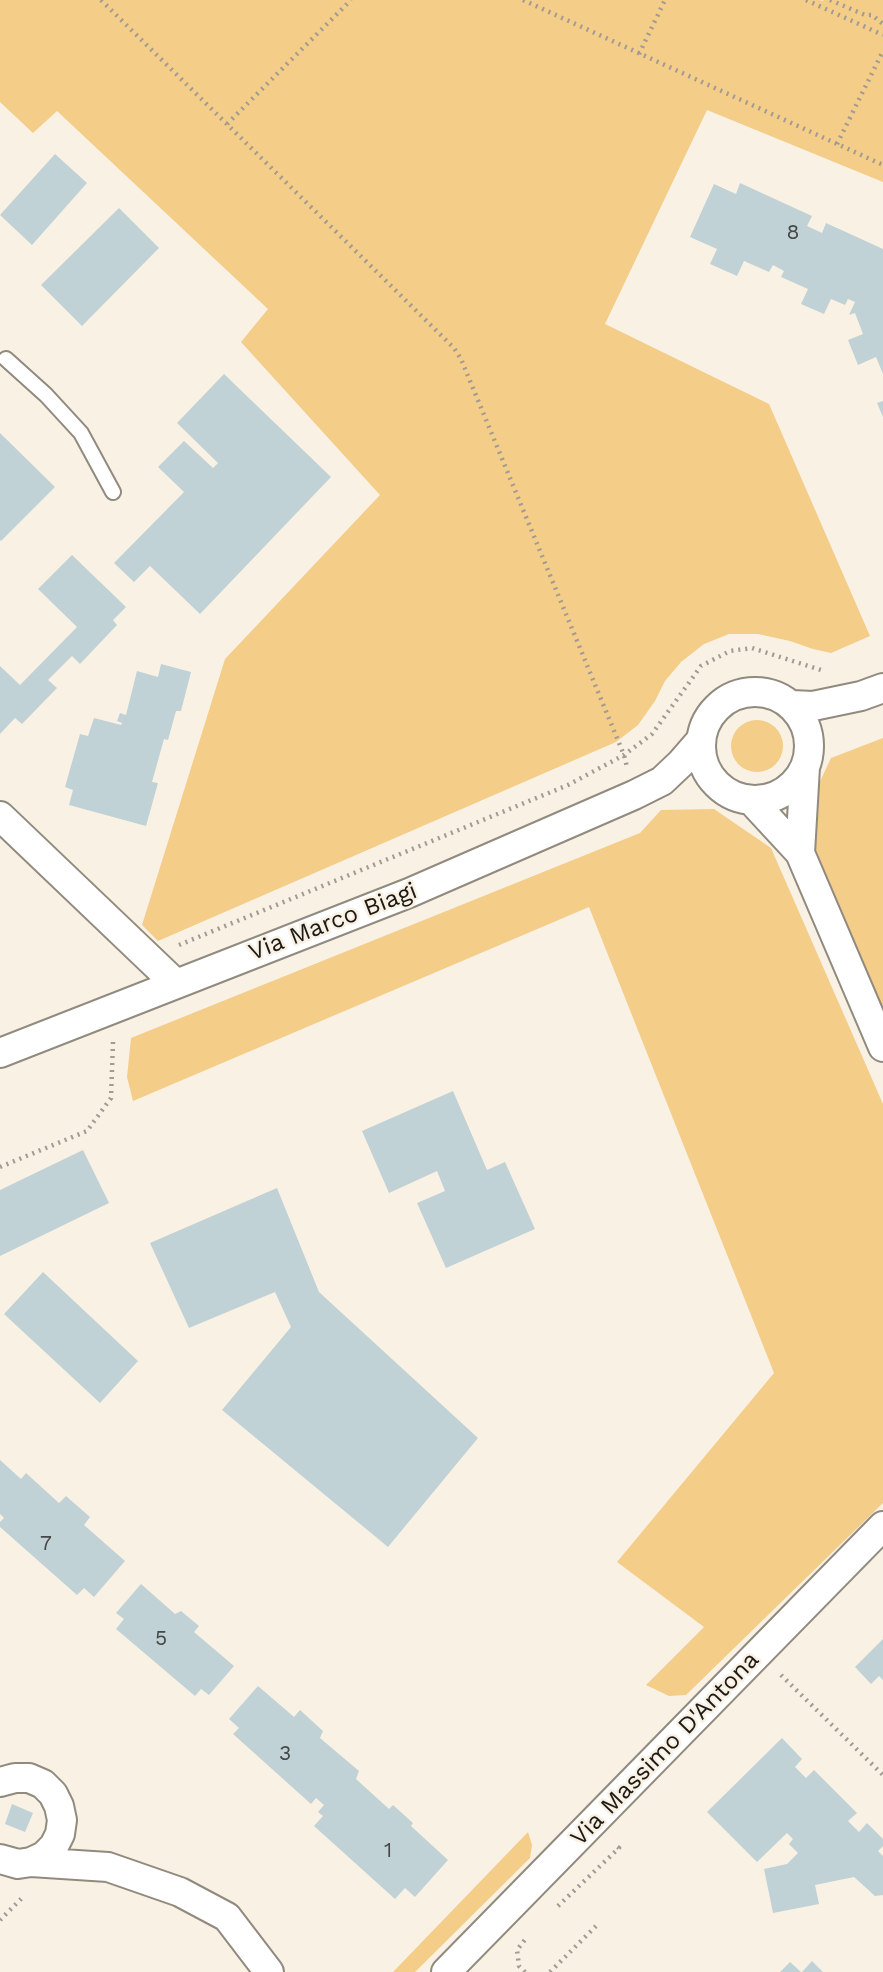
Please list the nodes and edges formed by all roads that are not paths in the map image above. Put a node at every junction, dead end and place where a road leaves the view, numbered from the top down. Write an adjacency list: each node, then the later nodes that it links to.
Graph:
1 (2, 359): 2 (lane)
2 (113, 492)
3 (872, 692): 4 (street); 5 (street)
4 (792, 705): 5 (street); 6 (street)
5 (809, 738): 7 (street)
6 (701, 740): 8 (street); 9 (street, Via Marco Biagi)
7 (805, 767): 10 (street); 12 (street)
8 (712, 779): 9 (street, Via Marco Biagi); 10 (street)
9 (662, 781): 13 (street, Via Marco Biagi)
10 (751, 800): 12 (street)
11 (0, 816): 13 (street)
12 (800, 853): 14 (street)
13 (175, 983): 15 (street, Via Marco Biagi)
14 (883, 1047)
15 (0, 1053)
16 (883, 1526): 23 (street, Via Massimo D'Antona)
17 (0, 1782): 18 (street)
18 (62, 1820): 20 (street); 21 (street)
19 (0, 1859): 20 (street)
20 (32, 1862): 21 (street)
21 (108, 1867): 22 (street)
22 (269, 1972)
23 (446, 1972)

